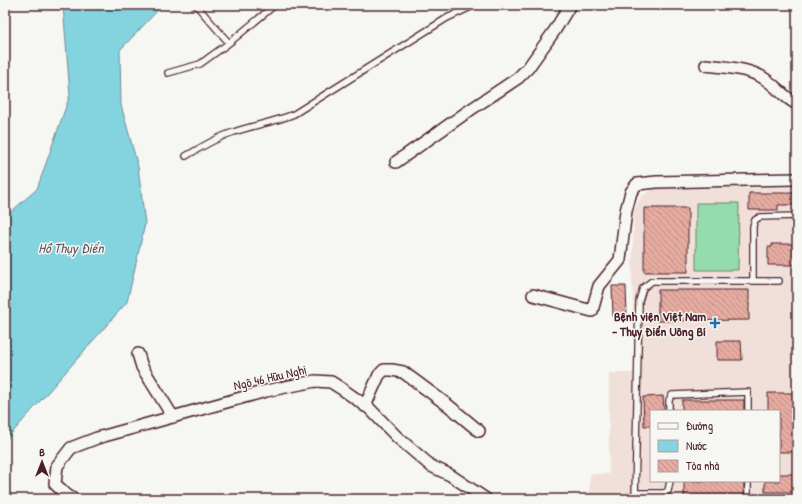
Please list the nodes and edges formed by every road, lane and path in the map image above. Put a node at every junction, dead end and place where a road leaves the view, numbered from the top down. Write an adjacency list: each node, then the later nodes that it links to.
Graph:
1 (196, 5): 5 (lane)
2 (275, 5): 5 (lane)
3 (475, 5): 9 (lane)
4 (570, 5): 10 (street)
5 (229, 43): 7 (lane)
6 (706, 65): 8 (street)
7 (168, 73)
8 (797, 104)
9 (186, 156)
10 (396, 162)
11 (797, 180): 15 (street)
12 (797, 216): 13 (lane)
13 (753, 281): 14 (lane); 24 (lane)
14 (779, 281)
15 (533, 295)
16 (138, 354): 20 (street)
17 (365, 406): 20 (street, Ngõ 46 Hữu Nghị); 21 (street); 26 (street, Ngõ 46 Hữu Nghị)
18 (669, 410): 19 (lane)
19 (748, 410)
20 (173, 417): 25 (street, Ngõ 46 Hữu Nghị)
21 (479, 431)
22 (670, 482): 24 (lane)
23 (748, 482): 27 (lane)
24 (636, 496)
25 (74, 499)
26 (486, 499)
27 (748, 499)

